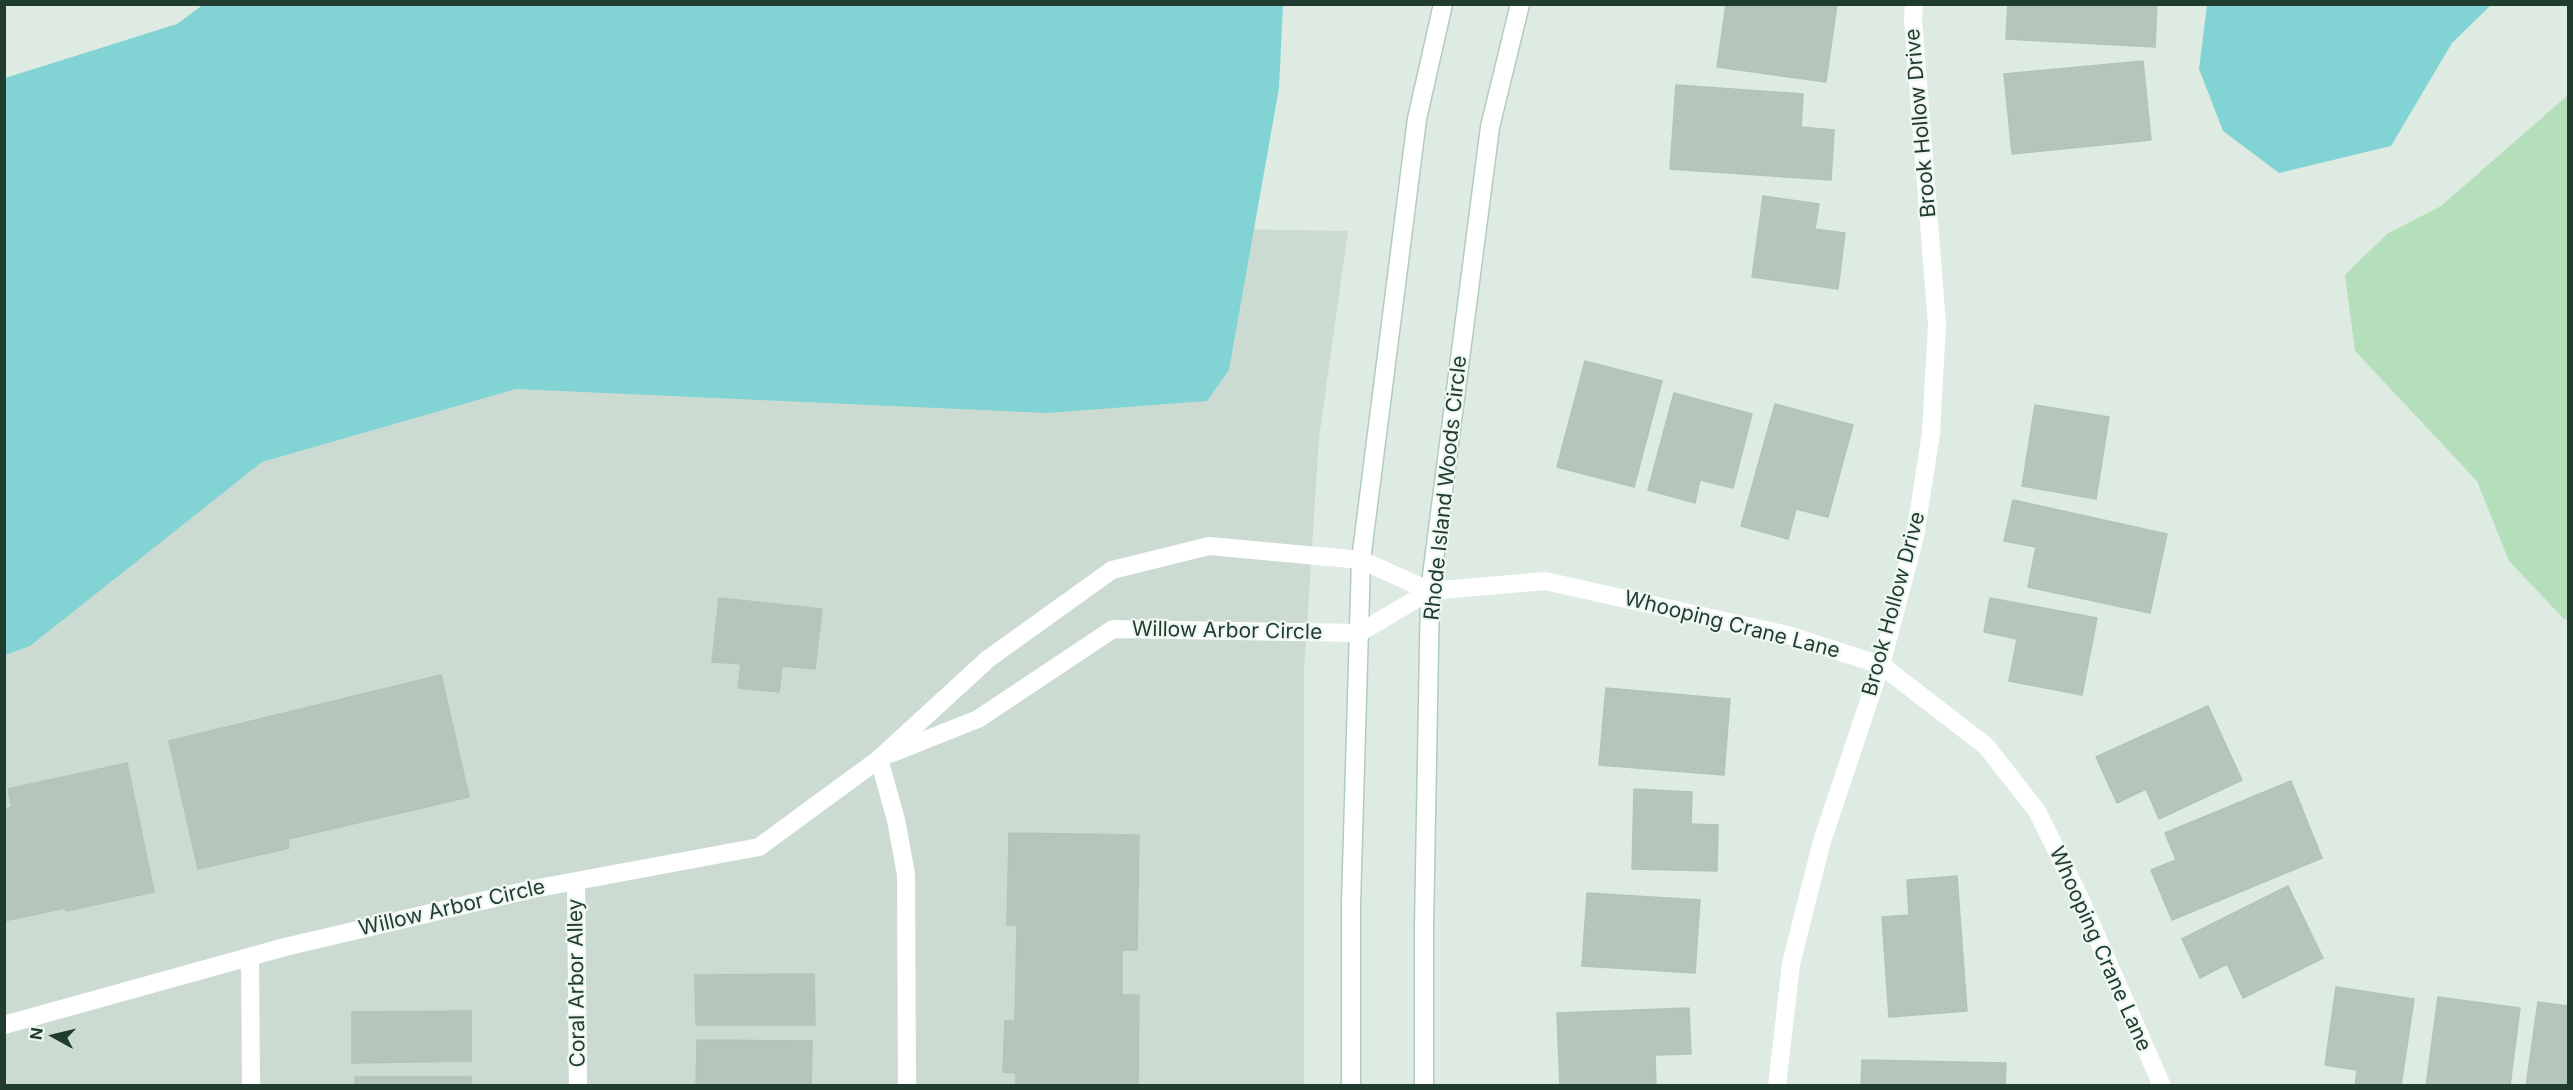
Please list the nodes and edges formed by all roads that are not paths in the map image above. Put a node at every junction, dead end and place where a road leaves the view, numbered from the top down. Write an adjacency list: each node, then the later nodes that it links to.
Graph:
1 (1443, 4): 4 (street)
2 (1520, 4): 5 (street, Rhode Island Woods Circle)
3 (1914, 4): 7 (street, Brook Hollow Drive)
4 (1361, 560): 5 (street, Whooping Crane Lane); 6 (street); 8 (street, Willow Arbor Circle)
5 (1430, 591): 6 (street); 7 (street, Whooping Crane Lane); 16 (street, Rhode Island Woods Circle)
6 (1359, 633): 8 (street, Willow Arbor Circle); 15 (street)
7 (1881, 665): 17 (street, Brook Hollow Drive); 18 (street, Whooping Crane Lane)
8 (879, 759): 9 (street, Willow Arbor Circle); 14 (street)
9 (576, 881): 10 (street, Willow Arbor Circle); 13 (street, Coral Arbor Alley)
10 (250, 957): 11 (street, Willow Arbor Circle); 12 (street)
11 (4, 1025)
12 (251, 1086)
13 (578, 1086)
14 (907, 1086)
15 (1351, 1086)
16 (1425, 1086)
17 (1778, 1086)
18 (2162, 1086)

